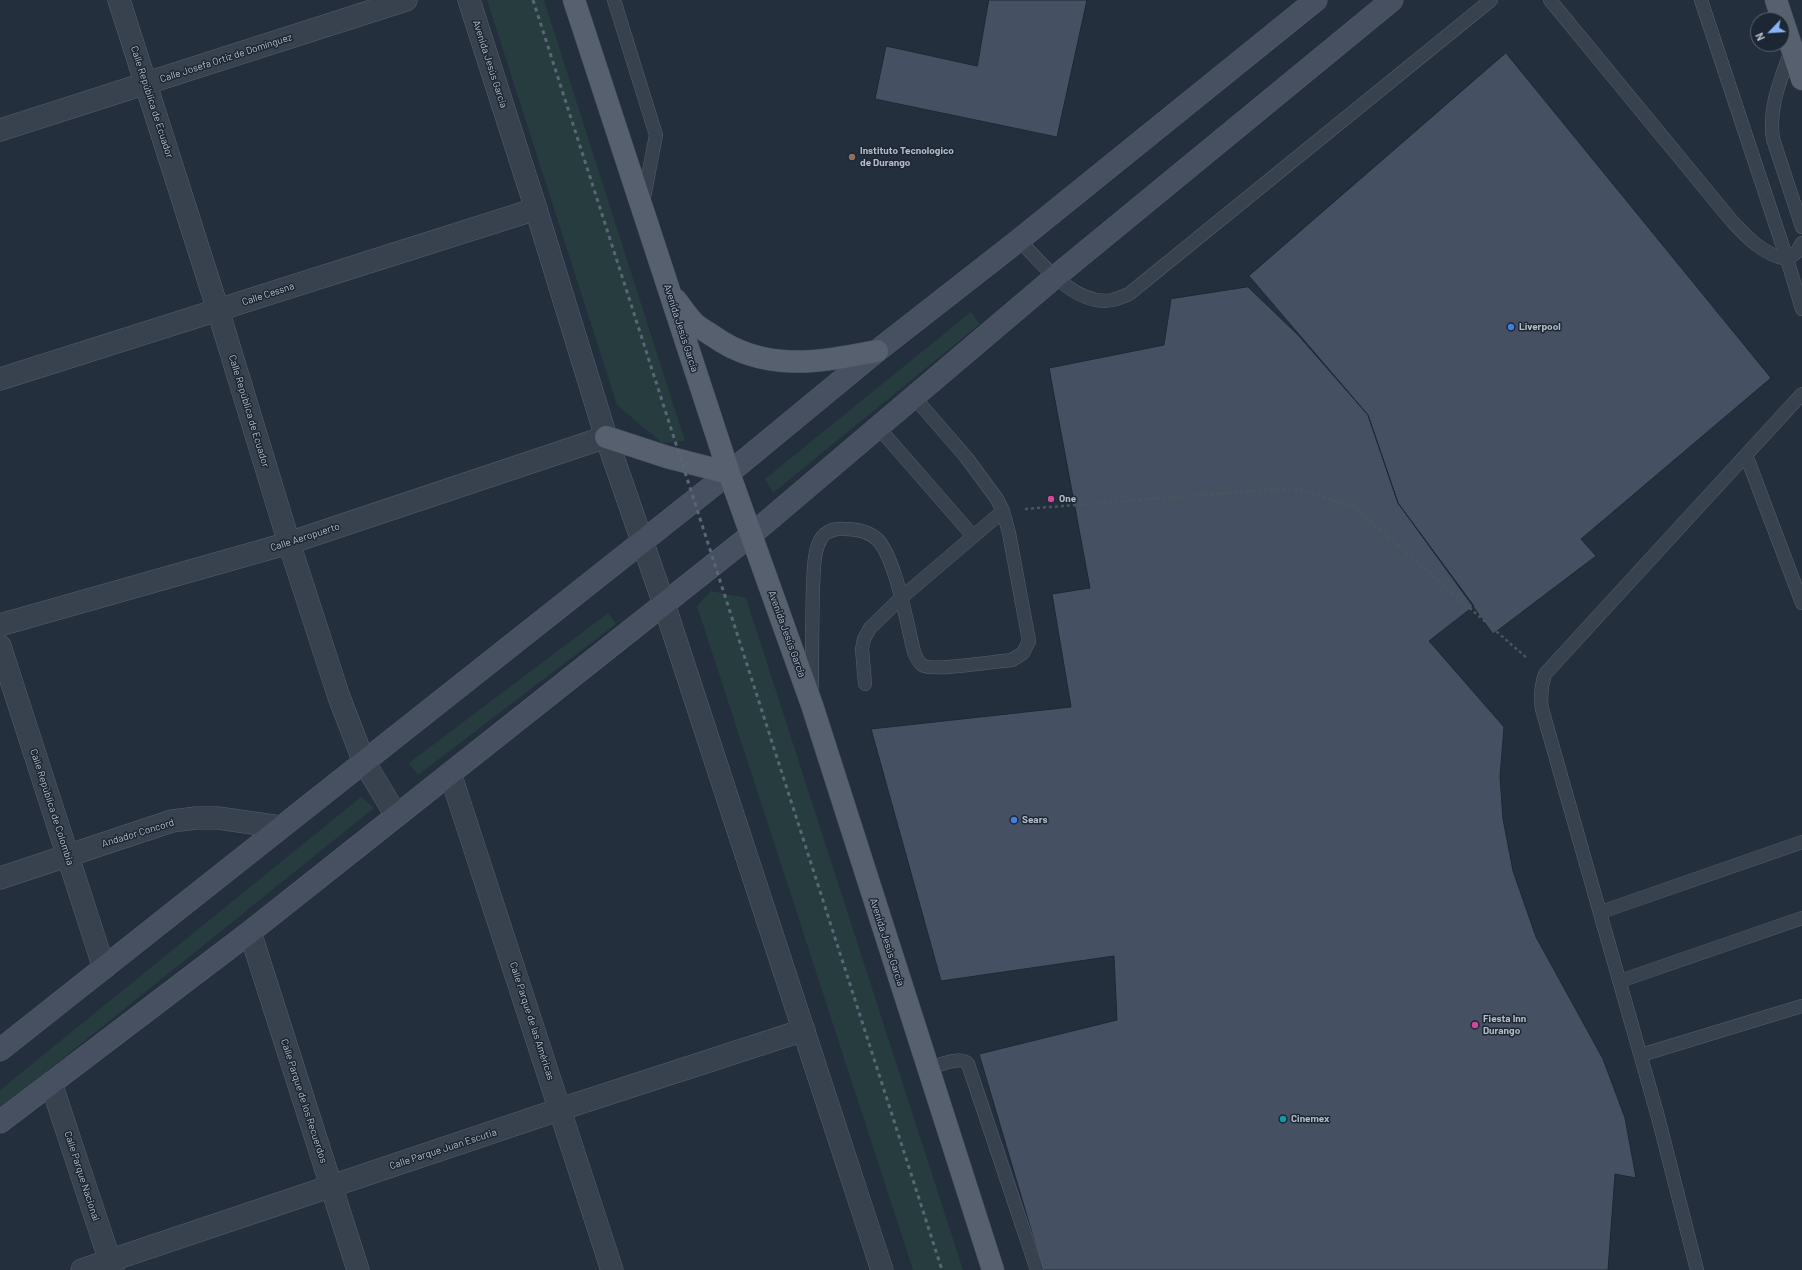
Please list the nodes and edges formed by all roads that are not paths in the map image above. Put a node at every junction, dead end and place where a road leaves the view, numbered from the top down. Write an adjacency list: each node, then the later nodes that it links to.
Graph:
1 (119, 0): 14 (street, Calle República de Ecuador)
2 (406, 0): 14 (street, Calle Josefa Ortiz de Domínguez)
3 (469, 0): 17 (street, Avenida Jesús García)
4 (574, 0): 16 (main road, Avenida Jesús García)
5 (614, 0): 16 (lane)
6 (1316, 0): 19 (main road)
7 (1491, 0): 22 (lane)
8 (1550, 0): 21 (lane)
9 (1701, 0): 21 (lane)
10 (1776, 0): 12 (main road)
11 (1388, 1): 22 (main road)
12 (1797, 45): 13 (main road); 18 (lane)
13 (1802, 79)
14 (146, 83): 15 (street, Calle Josefa Ortiz de Domínguez); 25 (street, Calle República de Ecuador)
15 (0, 130)
16 (641, 208): 23 (main road, Avenida Jesús García)
17 (536, 209): 25 (street, Calle Cessna); 31 (street, Avenida Jesús García)
18 (1802, 227)
19 (1019, 240): 22 (lane); 26 (main road)
20 (1802, 243): 21 (lane)
21 (1787, 259): 24 (lane)
22 (1055, 277): 29 (main road)
23 (669, 292): 26 (main road); 33 (main road, Avenida Jesús García)
24 (1802, 309)
25 (218, 310): 27 (street, Calle Cessna); 38 (street, Calle República de Ecuador)
26 (877, 351): 33 (main road)
27 (0, 379)
28 (1802, 394): 32 (lane)
29 (914, 398): 30 (main road); 34 (lane)
30 (878, 427): 35 (main road); 36 (lane)
31 (606, 437): 33 (main road); 37 (street, Avenida Jesús García); 38 (street, Calle Aeropuerto)
32 (1746, 455): 40 (lane); 53 (lane)
33 (729, 473): 35 (main road, Avenida Jesús García); 37 (main road)
34 (1003, 511): 36 (lane); 39 (lane)
35 (751, 534): 41 (main road); 45 (main road, Avenida Jesús García)
36 (973, 536): 39 (lane)
37 (642, 542): 41 (street, Avenida Jesús García); 46 (main road)
38 (289, 543): 42 (street, Calle Aeropuerto); 46 (street, Calle República de Ecuador)
39 (901, 598): 44 (lane); 45 (lane)
40 (1802, 603)
41 (664, 604): 47 (main road); 61 (street, Avenida Jesús García)
42 (0, 625)
43 (0, 646): 51 (street, Calle República de Colombia)
44 (865, 684)
45 (812, 705): 64 (main road, Avenida Jesús García)
46 (364, 762): 48 (street, Calle República de Ecuador); 49 (main road)
47 (450, 773): 48 (main road); 66 (street, Calle Parque de las Américas)
48 (396, 815): 55 (main road)
49 (282, 827): 51 (street, Andador Concord); 56 (main road)
50 (1802, 842): 53 (lane)
51 (67, 856): 52 (street, Andador Concord); 56 (street, Calle República de Colombia)
52 (0, 878)
53 (1600, 912): 57 (lane)
54 (1802, 918): 57 (lane)
55 (250, 932): 65 (main road); 68 (street, Calle Parque de los Recuerdos)
56 (104, 968): 62 (main road)
57 (1620, 981): 63 (lane)
58 (1802, 999): 60 (lane)
59 (1802, 1006): 60 (lane)
60 (1781, 1013): 63 (lane)
61 (804, 1030): 66 (street, Calle Parque Juan Escutia); 73 (street, Avenida Jesús García)
62 (0, 1050)
63 (1641, 1055): 76 (lane)
64 (928, 1069): 74 (main road, Avenida Jesús García); 75 (lane)
65 (51, 1082): 67 (main road); 69 (street, Calle Parque Nacional)
66 (561, 1109): 68 (street, Calle Parque Juan Escutia); 72 (street, Calle Parque de las Américas)
67 (0, 1122)
68 (331, 1186): 69 (street, Calle Parque Juan Escutia); 71 (street, Calle Parque de los Recuerdos)
69 (112, 1265): 70 (street, Calle Parque Juan Escutia)
70 (82, 1270)
71 (358, 1270)
72 (612, 1270)
73 (882, 1270)
74 (993, 1270)
75 (1037, 1270)
76 (1697, 1270)

